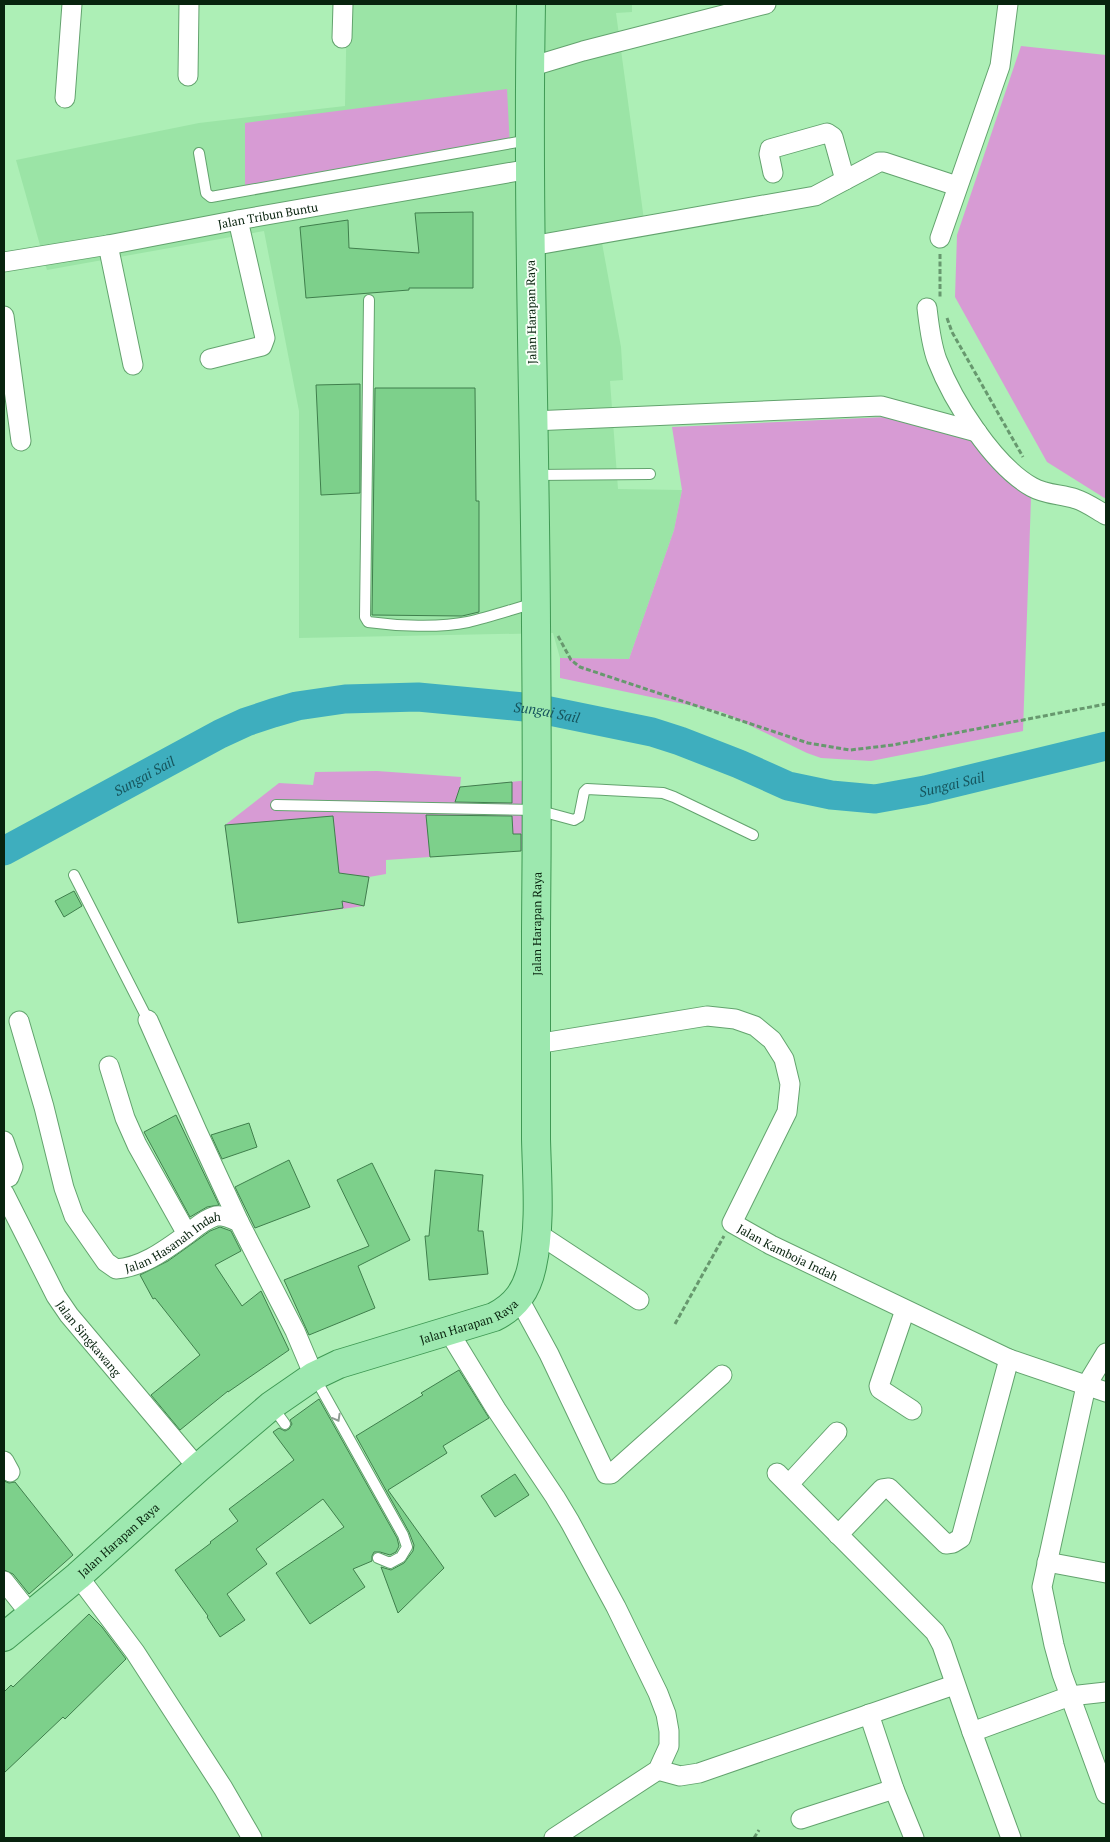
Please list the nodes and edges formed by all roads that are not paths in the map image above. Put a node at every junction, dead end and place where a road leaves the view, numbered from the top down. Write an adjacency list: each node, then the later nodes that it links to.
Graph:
1 (72, 4): 10 (street)
2 (189, 4): 9 (street)
3 (343, 4): 7 (street)
4 (531, 4): 8 (main road, Jalan Harapan Raya)
5 (766, 4): 8 (street)
6 (1008, 4): 16 (street)
7 (342, 38)
8 (530, 67): 11 (main road, Jalan Harapan Raya)
9 (188, 76)
10 (65, 98)
11 (530, 140): 12 (lane); 13 (main road, Jalan Harapan Raya)
12 (199, 153)
13 (530, 169): 17 (street, Jalan Tribun Buntu); 20 (main road, Jalan Harapan Raya)
14 (773, 173): 15 (street)
15 (845, 180): 16 (street); 20 (street)
16 (957, 186): 18 (street)
17 (238, 220): 19 (street, Jalan Tribun Buntu); 25 (street)
18 (940, 238)
19 (108, 245): 21 (street, Jalan Tribun Buntu); 26 (street)
20 (531, 246): 27 (main road, Jalan Harapan Raya)
21 (4, 262)
22 (369, 300): 33 (lane)
23 (935, 307): 28 (street)
24 (4, 316): 29 (street)
25 (210, 358)
26 (133, 365)
27 (532, 421): 28 (street); 31 (main road, Jalan Harapan Raya)
28 (977, 432): 32 (street)
29 (21, 441)
30 (650, 474): 31 (lane)
31 (533, 475): 33 (main road, Jalan Harapan Raya)
32 (1106, 515)
33 (536, 611): 34 (main road, Jalan Harapan Raya)
34 (537, 799): 35 (lane); 36 (lane); 40 (main road, Jalan Harapan Raya)
35 (276, 805)
36 (753, 835)
37 (74, 875): 38 (lane)
38 (148, 1020): 45 (street)
39 (19, 1021): 47 (street, Jalan Hasanah Indah)
40 (536, 1044): 46 (main road, Jalan Harapan Raya); 50 (street, Jalan Kamboja Indah)
41 (109, 1066): 47 (street)
42 (4, 1141): 43 (street)
43 (4, 1179)
44 (4, 1193): 60 (street, Jalan Singkawang)
45 (239, 1222): 47 (street, Jalan Hasanah Indah); 55 (street, Jalan Hasanah Indah)
46 (537, 1233): 48 (main road, Jalan Harapan Raya); 49 (street)
47 (187, 1234)
48 (519, 1300): 51 (main road, Jalan Harapan Raya); 54 (street)
49 (639, 1300)
50 (906, 1310): 53 (street, Jalan Kamboja Indah); 58 (street)
51 (449, 1332): 55 (main road, Jalan Harapan Raya); 74 (street)
52 (1106, 1353): 56 (street)
53 (1009, 1360): 56 (street, Jalan Kamboja Indah); 61 (street)
54 (722, 1375)
55 (314, 1376): 60 (main road, Jalan Harapan Raya); 62 (lane, one-way to 62)
56 (1086, 1386): 57 (street, Jalan Kamboja Indah); 63 (street)
57 (1106, 1392)
58 (912, 1410)
59 (837, 1432): 61 (street)
60 (198, 1468): 65 (main road, Jalan Harapan Raya)
61 (838, 1535): 69 (street)
62 (378, 1558)
63 (1047, 1562): 64 (street); 71 (street)
64 (1106, 1573)
65 (78, 1576): 67 (main road, Jalan Harapan Raya); 78 (street)
66 (4, 1581): 67 (street)
67 (31, 1615): 68 (main road, Jalan Harapan Raya)
68 (4, 1638)
69 (954, 1685): 72 (street); 73 (street)
70 (1106, 1692): 71 (street)
71 (1070, 1696): 73 (street); 76 (street)
72 (869, 1714): 74 (street); 75 (street)
73 (972, 1732): 81 (street)
74 (658, 1770): 79 (street)
75 (894, 1789): 77 (street); 80 (street)
76 (1106, 1794)
77 (801, 1819)
78 (252, 1838)
79 (554, 1838)
80 (914, 1838)
81 (1011, 1838)

